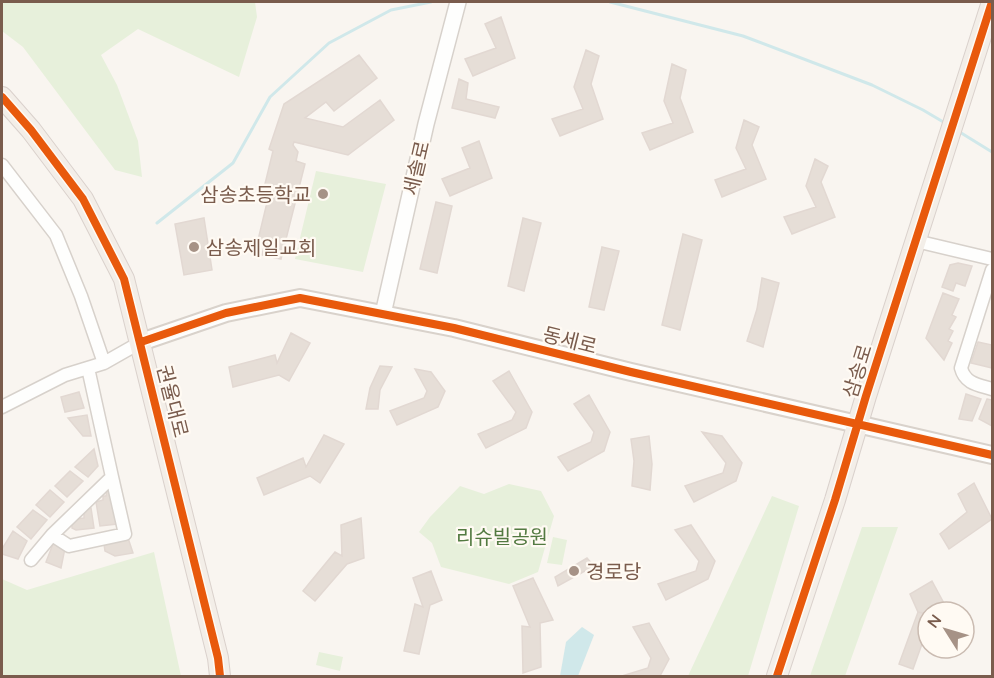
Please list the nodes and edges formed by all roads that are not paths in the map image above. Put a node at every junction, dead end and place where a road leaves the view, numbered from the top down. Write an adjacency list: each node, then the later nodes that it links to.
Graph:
1 (458, 2): 8 (street, 세솔로)
2 (993, 2): 5 (main road, 삼송로)
3 (2, 97): 9 (main road, 권율대로)
4 (2, 165): 10 (street)
5 (916, 242): 6 (street); 14 (main road, 삼송로)
6 (993, 259)
7 (993, 270): 12 (street)
8 (383, 314): 9 (main road, 동세로); 14 (main road, 동세로)
9 (141, 342): 10 (street, 권율대로); 19 (main road, 권율대로)
10 (104, 363): 11 (street, 권율대로)
11 (88, 368): 13 (street, 권율대로); 16 (street)
12 (993, 388)
13 (2, 407)
14 (858, 424): 15 (main road, 동세로); 20 (main road, 삼송로)
15 (993, 455)
16 (112, 477): 17 (street); 17 (street)
17 (52, 535): 18 (street)
18 (31, 560)
19 (220, 676)
20 (777, 676)

